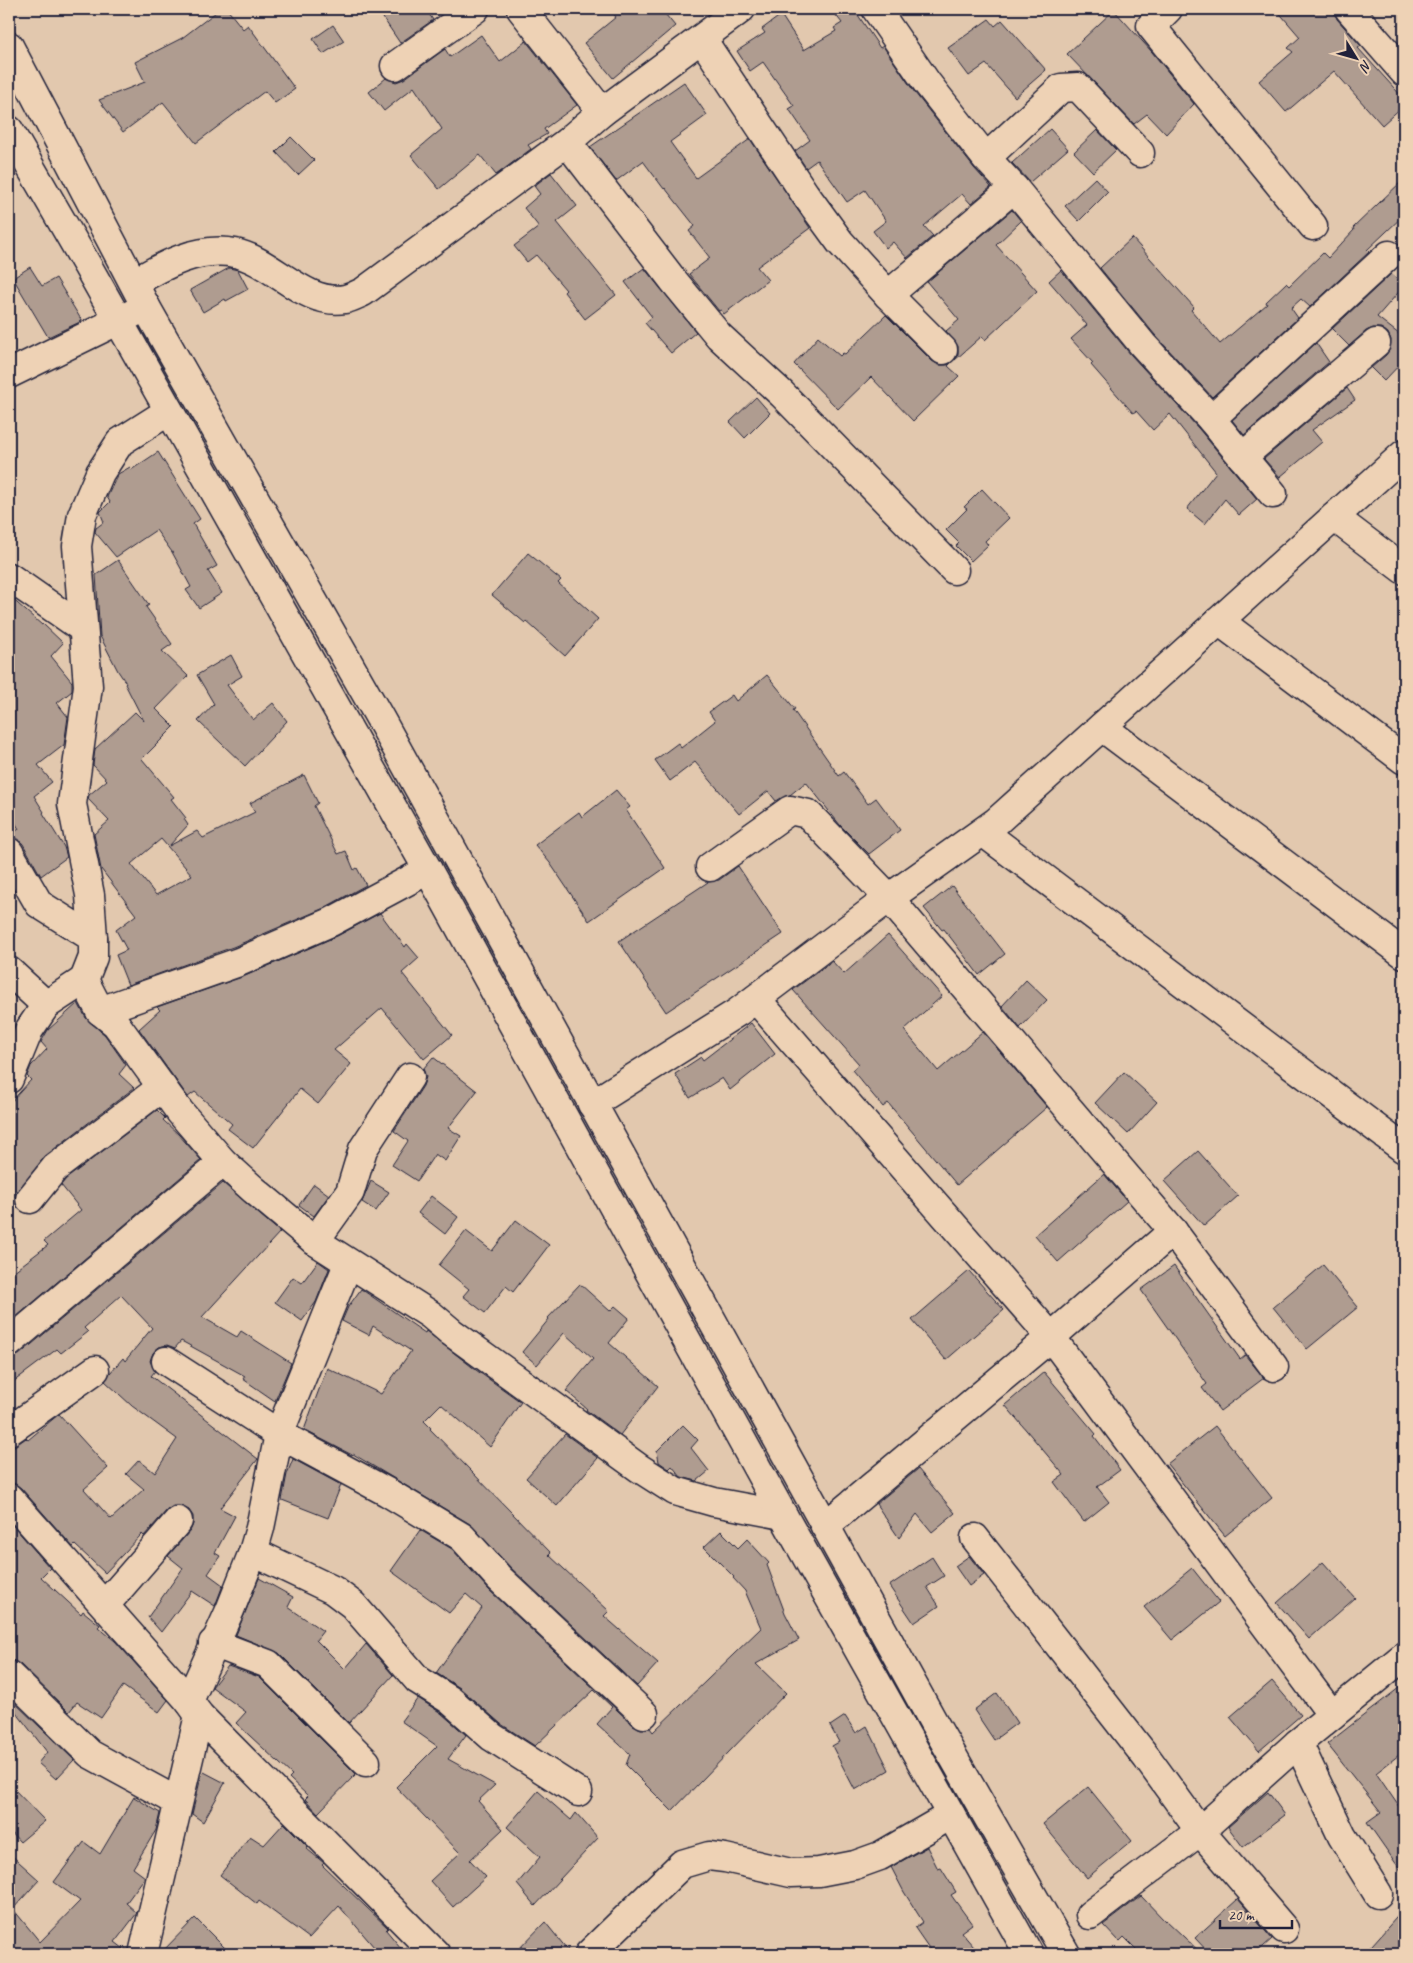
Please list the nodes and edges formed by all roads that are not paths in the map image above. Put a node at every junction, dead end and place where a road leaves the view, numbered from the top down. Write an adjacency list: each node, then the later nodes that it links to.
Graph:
1 (475, 9): 9 (main road)
2 (521, 9): 11 (main road)
3 (741, 9): 7 (main road)
4 (876, 9): 15 (main road)
5 (1168, 9): 17 (main road)
6 (1349, 9): 10 (main road)
7 (702, 39): 11 (main road); 20 (main road)
8 (9, 46): 19 (main road)
9 (394, 66)
10 (1404, 72)
11 (602, 112): 13 (main road)
12 (9, 130): 22 (main road)
13 (567, 142): 19 (main road); 32 (main road)
14 (1140, 153): 15 (main road)
15 (986, 158): 16 (main road)
16 (1014, 188): 20 (main road); 27 (main road)
17 (1313, 226)
18 (1388, 255): 27 (main road)
19 (134, 283): 21 (main road)
20 (888, 295): 24 (main road)
21 (146, 307): 22 (main road); 54 (main road)
22 (118, 320): 25 (main road); 26 (main road)
23 (1376, 343): 29 (main road)
24 (943, 350)
25 (9, 374)
26 (170, 411): 36 (main road); 42 (main road)
27 (1211, 419): 29 (main road)
28 (1404, 454): 31 (main road)
29 (1242, 457): 30 (main road)
30 (1273, 494)
31 (1334, 517): 33 (main road); 35 (main road)
32 (954, 570)
33 (1404, 570)
34 (9, 577): 36 (main road)
35 (1219, 621): 37 (main road); 38 (main road)
36 (82, 628): 44 (main road)
37 (1102, 727): 39 (main road); 45 (main road)
38 (1404, 760)
39 (983, 832): 43 (main road); 55 (main road)
40 (9, 852): 44 (main road)
41 (710, 867): 43 (main road)
42 (428, 870): 50 (main road); 69 (main road)
43 (890, 898): 48 (main road); 58 (main road)
44 (93, 938): 47 (main road)
45 (1404, 954)
46 (9, 971): 49 (main road)
47 (84, 980): 49 (main road); 50 (main road)
48 (756, 999): 54 (main road); 61 (main road)
49 (46, 1006): 52 (main road)
50 (100, 1011): 53 (main road)
51 (410, 1077): 59 (main road)
52 (9, 1079)
53 (162, 1087): 56 (main road); 57 (main road)
54 (592, 1104): 71 (main road)
55 (1404, 1148)
56 (223, 1162): 59 (main road); 62 (main road)
57 (30, 1199)
58 (1173, 1231): 61 (main road); 64 (main road)
59 (315, 1241): 60 (main road)
60 (348, 1264): 67 (main road); 69 (main road)
61 (1051, 1337): 71 (main road); 80 (main road)
62 (9, 1344)
63 (166, 1361): 67 (main road)
64 (1274, 1367)
65 (95, 1370): 66 (main road)
66 (9, 1431)
67 (279, 1434): 73 (main road); 79 (main road)
68 (9, 1498): 74 (main road)
69 (783, 1515): 85 (main road)
70 (178, 1521): 74 (main road)
71 (825, 1526): 94 (main road)
72 (974, 1538): 86 (main road)
73 (253, 1552): 75 (main road); 83 (main road)
74 (105, 1605): 78 (main road)
75 (213, 1643): 78 (main road); 82 (main road)
76 (1404, 1656): 80 (main road)
77 (9, 1674): 84 (main road)
78 (194, 1708): 84 (main road); 91 (main road)
79 (644, 1714)
80 (1332, 1715): 81 (main road)
81 (1298, 1743): 86 (main road); 87 (main road)
82 (366, 1762)
83 (578, 1792)
84 (178, 1802): 90 (main road)
85 (951, 1815): 92 (main road); 93 (main road)
86 (1200, 1831): 88 (main road); 89 (main road)
87 (1378, 1894)
88 (1090, 1915)
89 (1284, 1929)
90 (143, 1954)
91 (436, 1954)
92 (589, 1954)
93 (1029, 1954)
94 (1066, 1954)

